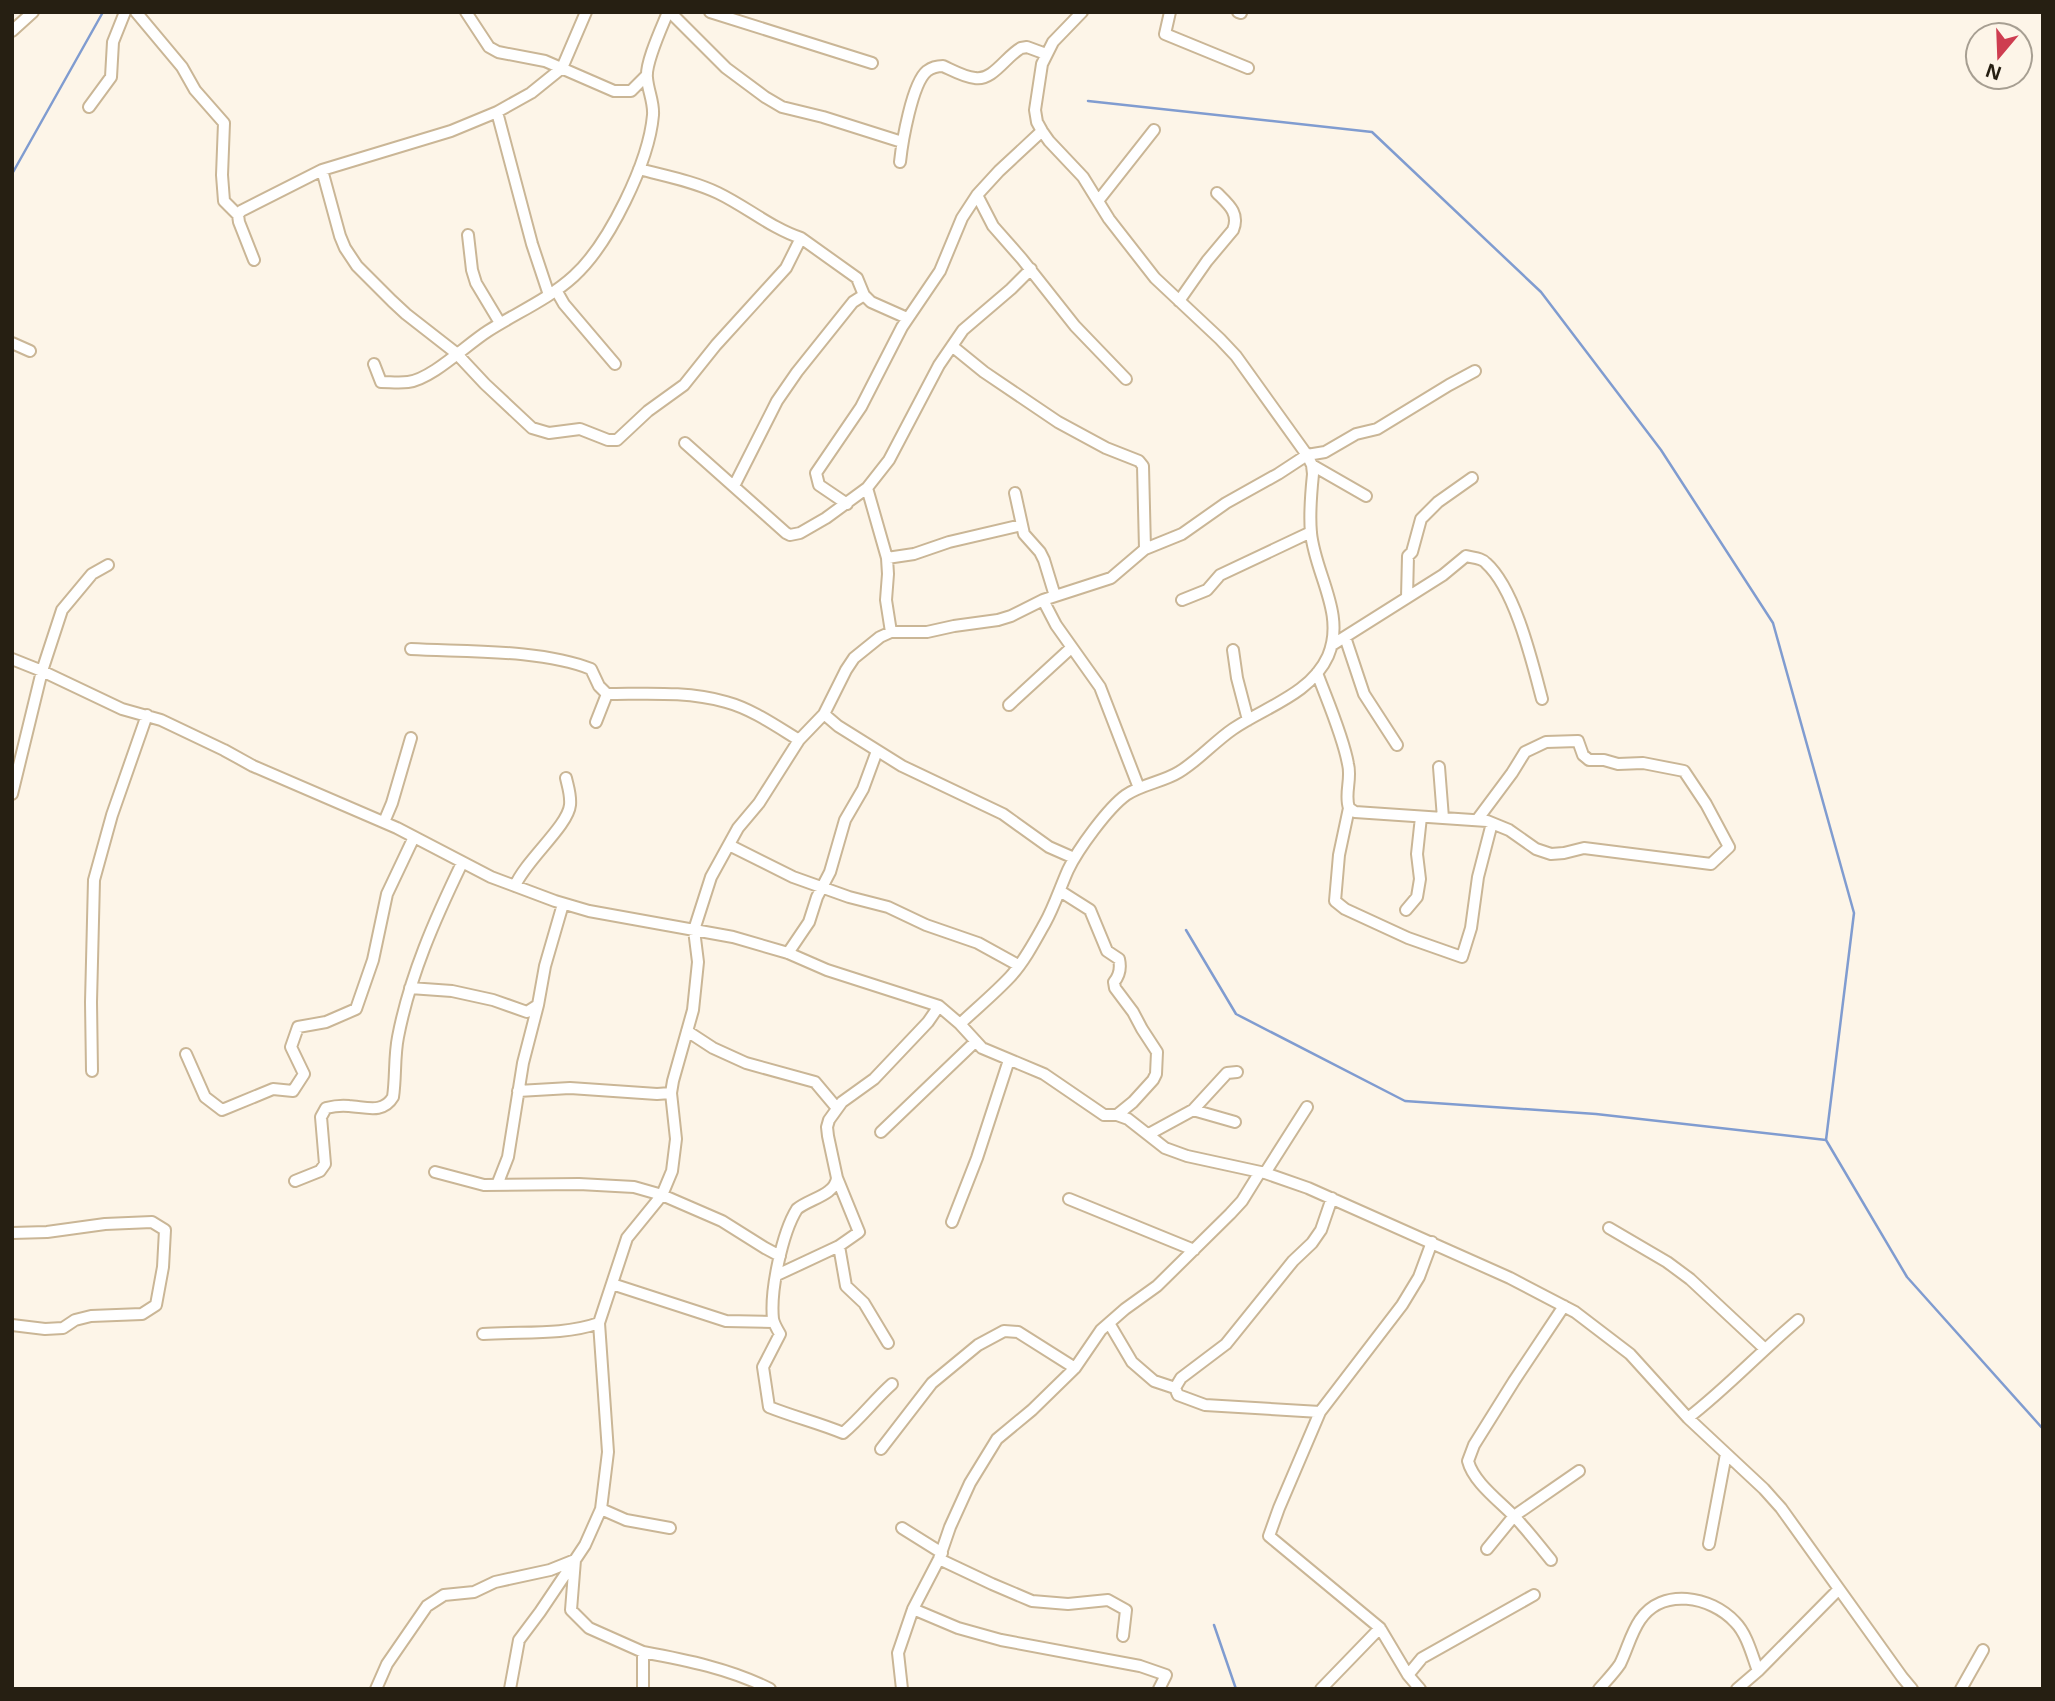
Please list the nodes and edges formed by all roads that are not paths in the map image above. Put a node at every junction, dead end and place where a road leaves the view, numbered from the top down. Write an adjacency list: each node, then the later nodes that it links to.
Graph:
1 (33, 12): 10 (street)
2 (125, 12): 16 (street)
3 (136, 12): 27 (street)
4 (466, 12): 13 (street)
5 (586, 12): 13 (street)
6 (669, 12): 15 (street); 20 (street)
7 (710, 12): 12 (street)
8 (1082, 12): 11 (street)
9 (1170, 12): 14 (street)
10 (12, 31)
11 (1046, 54): 19 (street); 20 (street)
12 (872, 63)
13 (562, 68): 15 (street); 17 (street)
14 (1248, 68)
15 (646, 76): 22 (street)
16 (89, 107)
17 (498, 112): 23 (street); 32 (street)
18 (1154, 130): 26 (street)
19 (1042, 131): 25 (street); 26 (street)
20 (902, 142): 21 (street)
21 (900, 162)
22 (639, 169): 29 (street); 32 (street)
23 (321, 170): 27 (street); 40 (street)
24 (1217, 193): 34 (street)
25 (977, 195): 31 (street); 35 (street)
26 (1098, 201): 34 (street)
27 (238, 215): 30 (street)
28 (468, 235): 36 (street)
29 (801, 239): 33 (street); 40 (street)
30 (254, 260)
31 (1031, 269): 38 (street); 44 (street)
32 (553, 293): 36 (street); 42 (street)
33 (864, 295): 35 (street); 48 (street)
34 (1179, 301): 46 (street)
35 (907, 318): 52 (street)
36 (500, 323): 40 (street)
37 (12, 343): 39 (street)
38 (952, 345): 49 (street); 55 (street)
39 (30, 351)
40 (456, 353): 41 (street)
41 (374, 364)
42 (615, 364)
43 (1475, 371): 46 (street)
44 (1126, 379)
45 (685, 443): 48 (street)
46 (1309, 460): 51 (street); 54 (street); 55 (street)
47 (1472, 478): 59 (street)
48 (734, 486): 52 (street)
49 (867, 488): 52 (street); 56 (street)
50 (1015, 493): 53 (street)
51 (1366, 496)
52 (847, 504)
53 (1022, 525): 56 (street); 58 (street)
54 (1311, 532): 61 (street); 64 (street)
55 (1145, 550): 58 (street)
56 (887, 558): 62 (street)
57 (108, 565): 69 (street)
58 (1055, 597): 60 (street)
59 (1407, 597): 63 (street); 72 (street)
60 (1043, 600): 62 (street); 65 (street)
61 (1182, 600)
62 (891, 632): 74 (street)
63 (1346, 637): 64 (street); 80 (street)
64 (1332, 645): 70 (street)
65 (1071, 648): 73 (street); 84 (street)
66 (411, 649): 71 (street)
67 (1233, 650): 76 (street)
68 (12, 659): 69 (street)
69 (42, 671): 75 (street); 85 (street)
70 (1317, 673): 76 (street); 86 (street)
71 (607, 694): 77 (street); 79 (street)
72 (1542, 699)
73 (1009, 705)
74 (824, 714): 79 (street); 81 (street)
75 (147, 715): 90 (street); 112 (street)
76 (1248, 720): 84 (street)
77 (596, 722)
78 (411, 738): 90 (street)
79 (799, 740): 93 (street)
80 (1397, 745)
81 (877, 751): 94 (street); 97 (street)
82 (1439, 767): 88 (street)
83 (566, 778): 96 (street)
84 (1139, 788): 94 (street)
85 (12, 793)
86 (1349, 808): 87 (street); 91 (street)
87 (1421, 817): 88 (street); 100 (street)
88 (1443, 818): 89 (street)
89 (1478, 820): 91 (street); 91 (street)
90 (384, 822): 92 (street)
91 (1492, 823)
92 (414, 837): 95 (street); 110 (street)
93 (729, 845): 97 (street); 101 (street)
94 (1074, 858): 98 (street)
95 (462, 863): 96 (street); 104 (street)
96 (515, 886): 99 (street)
97 (821, 888): 102 (street); 103 (street)
98 (1059, 891): 103 (street); 119 (street)
99 (563, 904): 101 (street); 105 (street)
100 (1406, 910)
101 (694, 930): 102 (street); 108 (street)
102 (788, 953): 106 (street)
103 (1018, 965): 107 (street)
104 (410, 988): 105 (street); 126 (street)
105 (538, 1004): 114 (street)
106 (939, 1006): 107 (street); 116 (street)
107 (960, 1024): 109 (street)
108 (687, 1031): 115 (street); 116 (street)
109 (975, 1042): 111 (street); 121 (street)
110 (186, 1054)
111 (1009, 1060): 119 (street); 131 (street)
112 (92, 1071)
113 (1237, 1072): 118 (street)
114 (518, 1091): 115 (street); 127 (street)
115 (671, 1093): 128 (street)
116 (836, 1107): 125 (street)
117 (1307, 1107): 124 (street)
118 (1193, 1110): 120 (street); 122 (street)
119 (1117, 1115): 122 (street)
120 (1235, 1122)
121 (881, 1132)
122 (1149, 1134): 124 (street)
123 (435, 1172): 127 (street)
124 (1262, 1173): 129 (street); 136 (street)
125 (838, 1178): 135 (street); 137 (street)
126 (295, 1181)
127 (497, 1185): 128 (street)
128 (662, 1195): 137 (street); 139 (street)
129 (1332, 1198): 134 (street); 151 (street)
130 (1069, 1199): 136 (street)
131 (952, 1222)
132 (1609, 1228): 148 (street)
133 (12, 1233): 145 (street)
134 (1432, 1242): 140 (street); 152 (street)
135 (839, 1246): 138 (street); 147 (street)
136 (1194, 1250): 144 (street)
137 (780, 1256): 138 (street)
138 (777, 1275): 142 (street)
139 (612, 1284): 142 (street); 143 (street)
140 (1564, 1307): 153 (street); 158 (street)
141 (1798, 1320): 148 (street)
142 (773, 1322): 150 (street)
143 (598, 1323): 146 (street); 157 (street)
144 (1109, 1323): 149 (street); 151 (street)
145 (12, 1325)
146 (483, 1334)
147 (888, 1343)
148 (1765, 1349): 153 (street)
149 (1074, 1368): 154 (street); 163 (street)
150 (892, 1384)
151 (1174, 1388): 152 (street)
152 (1320, 1412): 169 (street)
153 (1688, 1418): 155 (street)
154 (881, 1449)
155 (1726, 1454): 161 (street); 166 (street)
156 (1579, 1471): 158 (street)
157 (601, 1509): 159 (street); 164 (street)
158 (1514, 1516): 162 (street); 165 (street)
159 (670, 1528)
160 (902, 1528): 163 (street)
161 (1709, 1544)
162 (1487, 1549)
163 (940, 1556): 168 (street); 170 (street)
164 (575, 1560): 172 (street); 175 (street); 176 (street)
165 (1550, 1560)
166 (1839, 1589): 173 (street); 185 (street)
167 (1534, 1595): 174 (street)
168 (913, 1609): 179 (street); 180 (street)
169 (1380, 1628): 174 (street); 181 (street)
170 (1123, 1636)
171 (1983, 1650): 186 (street)
172 (643, 1652): 177 (street); 178 (street)
173 (1758, 1671): 183 (street); 184 (street)
174 (1408, 1675): 182 (street)
175 (376, 1689)
176 (510, 1689)
177 (643, 1689)
178 (770, 1689)
179 (902, 1689)
180 (1159, 1689)
181 (1321, 1689)
182 (1420, 1689)
183 (1598, 1689)
184 (1738, 1689)
185 (1912, 1689)
186 (1961, 1689)

